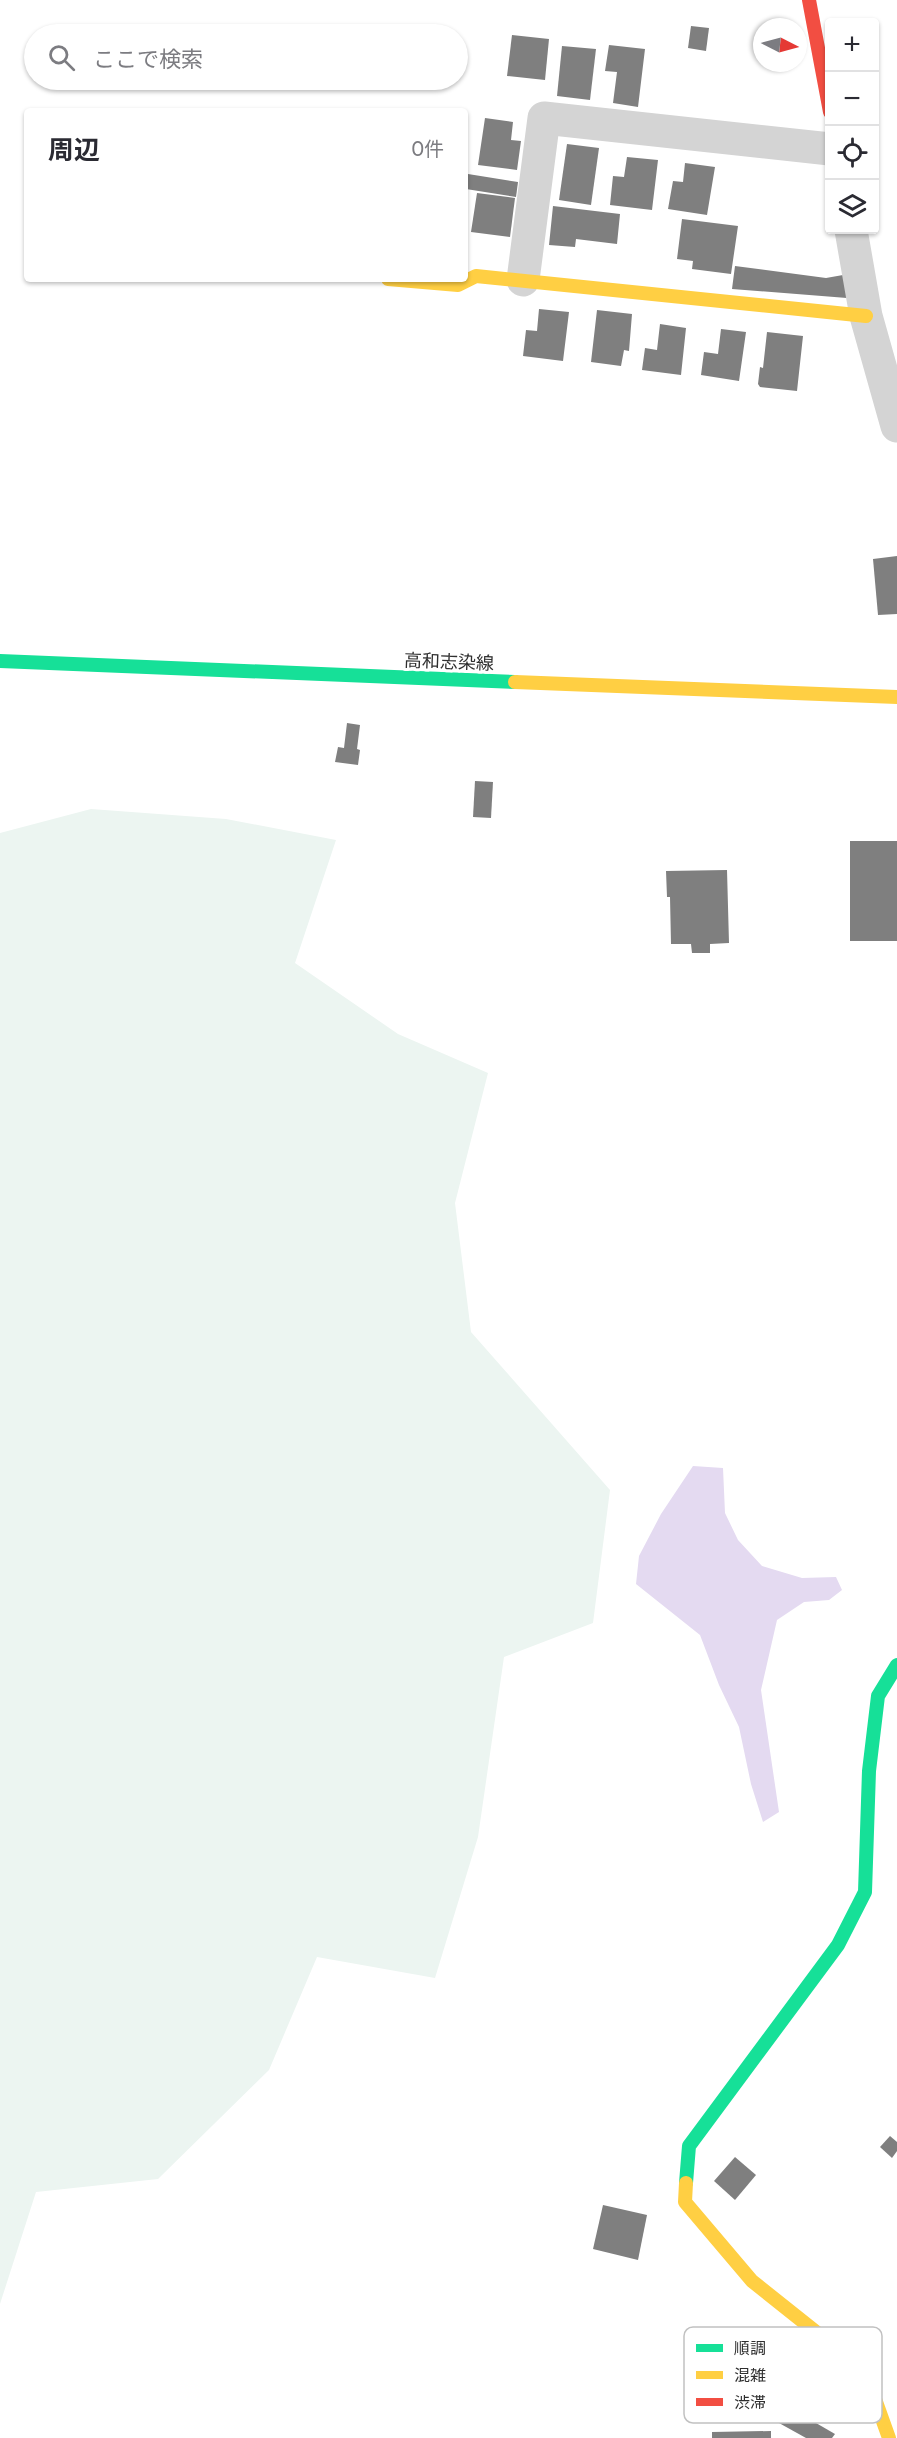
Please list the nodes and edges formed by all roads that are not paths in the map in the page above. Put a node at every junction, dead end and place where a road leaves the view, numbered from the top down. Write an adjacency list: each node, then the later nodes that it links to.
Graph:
1 (809, 0): 2 (street)
2 (825, 85)
3 (825, 148): 6 (street)
4 (852, 234): 9 (street)
5 (468, 280): 6 (street)
6 (523, 280): 9 (street)
7 (423, 282): 8 (street)
8 (464, 282)
9 (866, 316): 10 (street)
10 (897, 426)
11 (0, 661): 12 (street, 高和志染線)
12 (897, 697)
13 (897, 1665): 14 (street)
14 (810, 2327)
15 (882, 2417): 16 (street)
16 (890, 2438)

